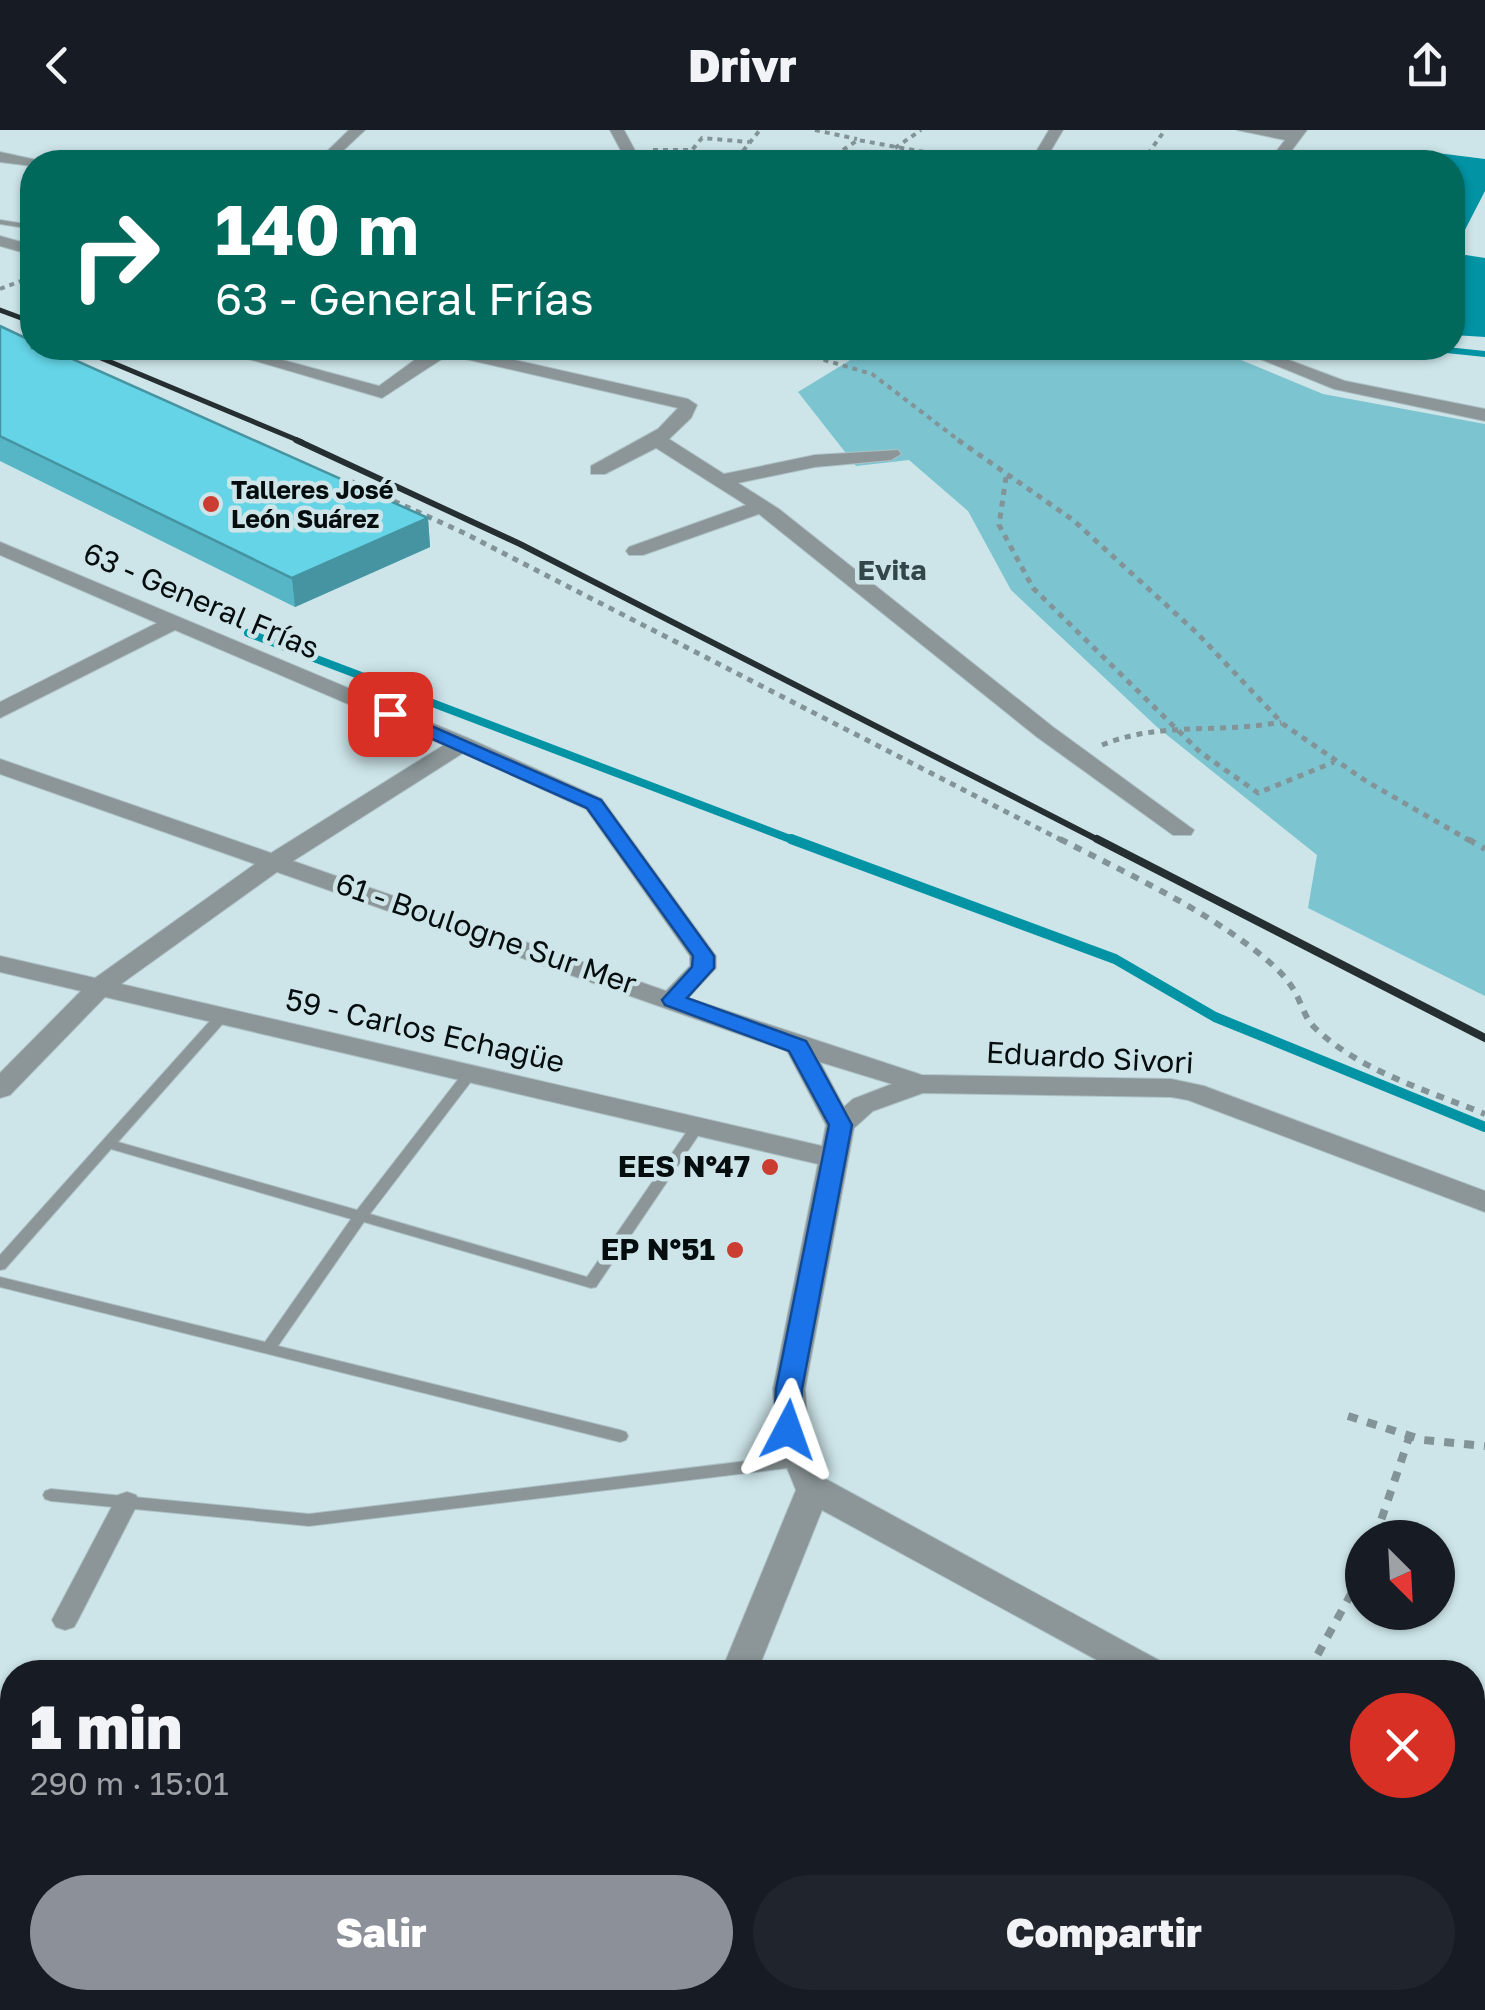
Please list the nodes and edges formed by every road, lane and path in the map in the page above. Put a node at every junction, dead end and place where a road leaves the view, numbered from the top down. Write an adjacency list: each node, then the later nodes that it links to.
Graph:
1 (358, 130): 10 (street)
2 (760, 130): 8 (path)
3 (815, 130): 7 (path)
4 (921, 130): 9 (path)
5 (1244, 130): 6 (street)
6 (1298, 133)
7 (858, 140): 9 (path); 13 (path)
8 (749, 142): 11 (path); 12 (path)
9 (895, 148): 14 (path)
10 (336, 150)
11 (692, 150)
12 (743, 150)
13 (843, 150)
14 (903, 150)
15 (264, 360): 16 (street)
16 (426, 360)
17 (494, 360): 21 (street)
18 (830, 360): 24 (path)
19 (1273, 360): 20 (street)
20 (1485, 415)
21 (654, 440): 23 (street); 26 (street)
22 (891, 454): 26 (street)
23 (598, 470)
24 (1006, 477): 32 (path); 33 (path)
25 (350, 481): 49 (path)
26 (720, 481): 27 (street)
27 (757, 504): 29 (street); 35 (street)
28 (0, 548): 30 (street, 63 - General Frías)
29 (636, 551)
30 (173, 623): 31 (street); 34 (street, 63 - General Frías)
31 (0, 711)
32 (1282, 722): 33 (path); 36 (path)
33 (1177, 728): 35 (path); 36 (path)
34 (462, 744): 40 (street); 43 (street, 63 - General Frías)
35 (1080, 756): 38 (street)
36 (1334, 762): 39 (path)
37 (0, 766): 40 (street, 61 - Boulogne Sur Mer)
38 (1182, 830)
39 (1485, 849)
40 (277, 860): 42 (street); 43 (street, 61 - Boulogne Sur Mer)
41 (0, 964): 42 (street, 59 - Carlos Echagüe)
42 (100, 987): 44 (street, 59 - Carlos Echagüe); 48 (street)
43 (672, 1000): 45 (street, 61 - Boulogne Sur Mer)
44 (222, 1016): 46 (street, 59 - Carlos Echagüe); 52 (lane)
45 (798, 1046): 47 (street, Eduardo Sivori); 50 (street)
46 (468, 1076): 51 (street, 59 - Carlos Echagüe); 55 (lane)
47 (920, 1084): 50 (street); 54 (street, Eduardo Sivori)
48 (0, 1089)
49 (1485, 1114)
50 (840, 1125): 53 (street)
51 (697, 1127): 53 (street, 59 - Carlos Echagüe); 55 (lane)
52 (108, 1144): 55 (lane); 56 (lane)
53 (836, 1159): 63 (street)
54 (1485, 1202)
55 (360, 1218): 58 (lane)
56 (0, 1265)
57 (0, 1282): 58 (lane)
58 (268, 1349): 61 (lane)
59 (1348, 1416): 60 (path)
60 (1410, 1435): 62 (path); 66 (path)
61 (620, 1436)
62 (1485, 1446)
63 (804, 1475): 65 (lane); 69 (street); 70 (street)
64 (51, 1496): 65 (lane)
65 (127, 1501): 68 (street)
66 (1381, 1520)
67 (1345, 1605): 71 (path)
68 (64, 1620)
69 (743, 1660)
70 (1129, 1660)
71 (1315, 1660)

